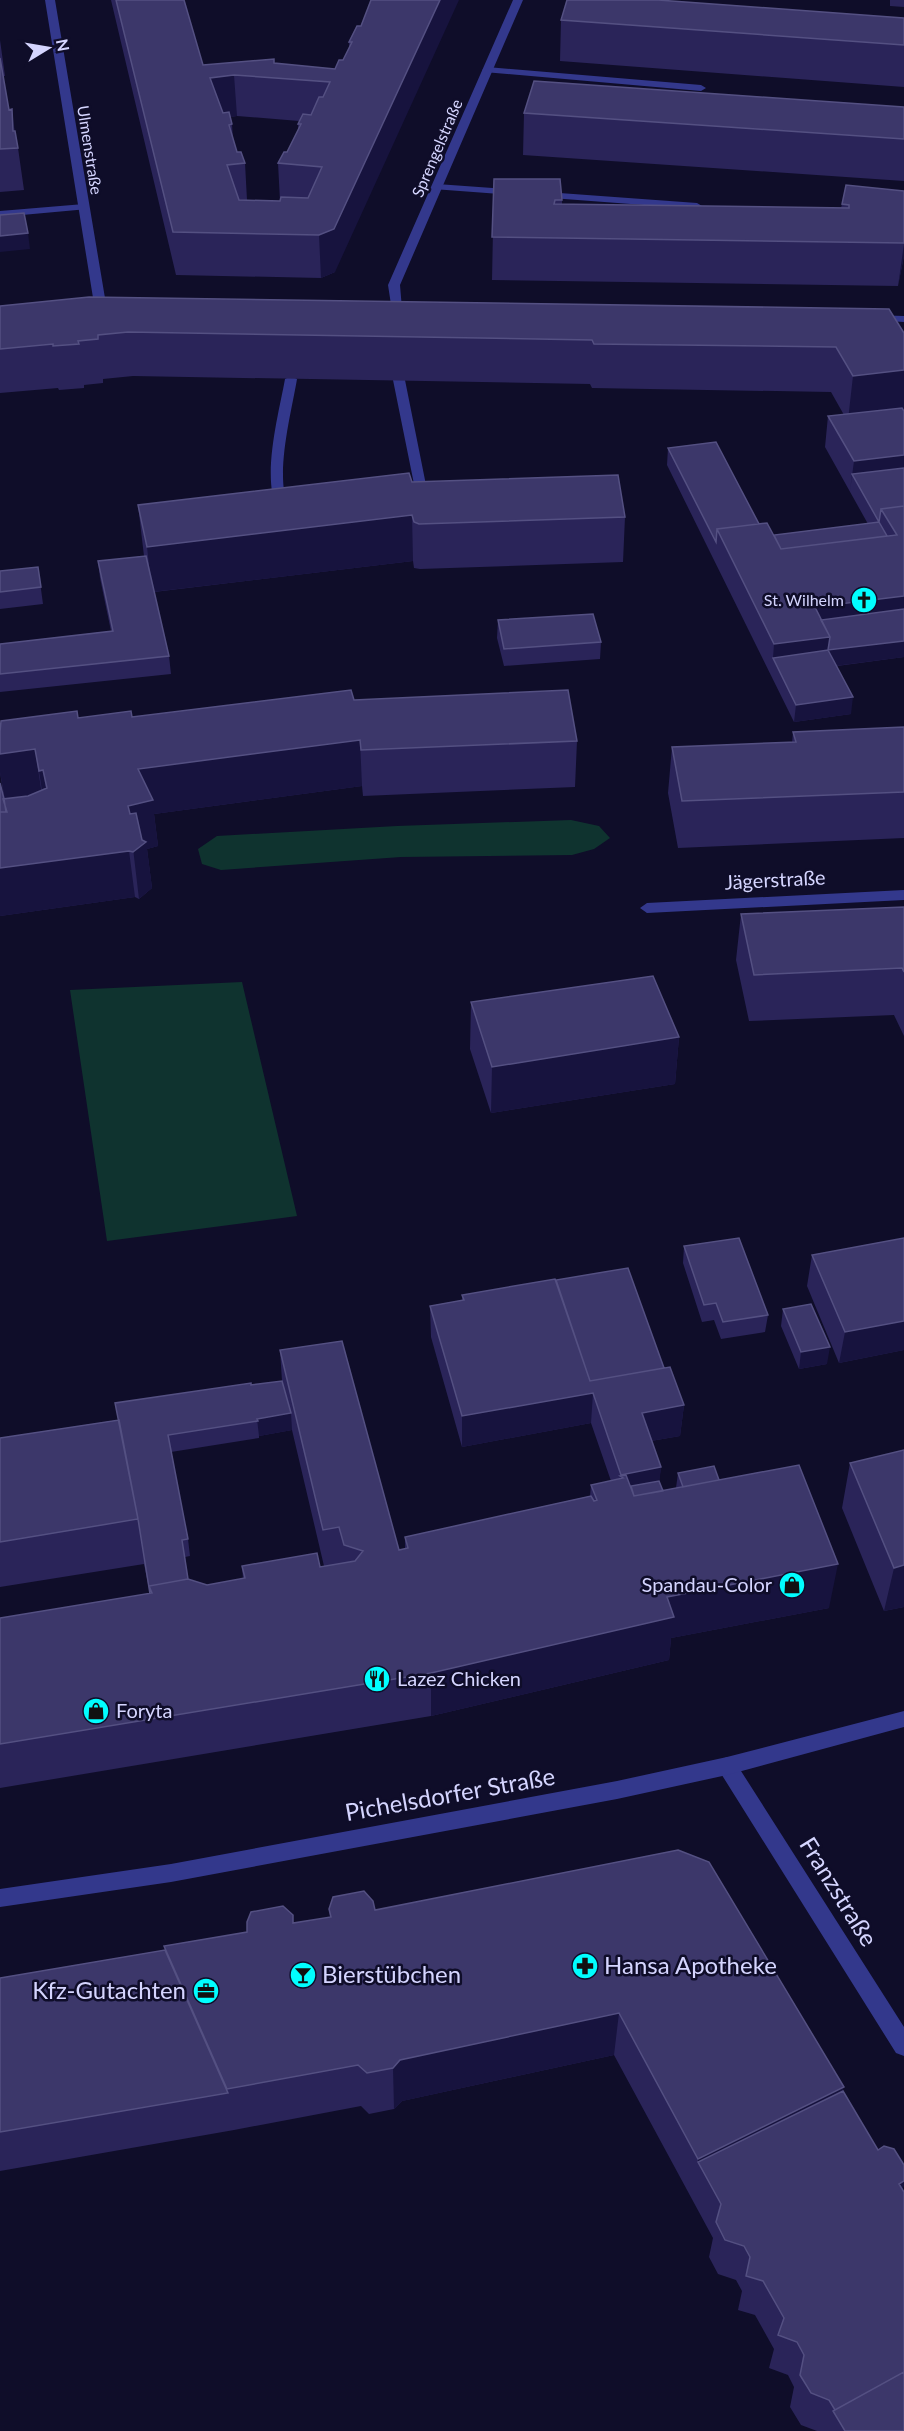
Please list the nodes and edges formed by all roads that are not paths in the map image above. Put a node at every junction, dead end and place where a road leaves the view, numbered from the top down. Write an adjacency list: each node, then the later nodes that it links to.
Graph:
1 (50, 0): 7 (street, Ulmenstraße)
2 (518, 0): 3 (street, Sprengelstraße)
3 (487, 70): 4 (street); 5 (street, Sprengelstraße)
4 (701, 88)
5 (437, 187): 6 (street); 10 (street, Sprengelstraße)
6 (697, 206)
7 (84, 207): 8 (street); 9 (street, Ulmenstraße)
8 (0, 214)
9 (100, 304)
10 (395, 311)
11 (864, 318): 12 (street)
12 (904, 319)
13 (291, 379): 16 (street)
14 (399, 380): 15 (street)
15 (405, 506)
16 (294, 515)
17 (904, 896): 18 (street, Jägerstraße)
18 (647, 908)
19 (904, 1719): 20 (street, Pichelsdorfer Straße)
20 (727, 1766): 21 (street, Pichelsdorfer Straße); 22 (street, Franzstraße)
21 (0, 1898)
22 (904, 2046)

